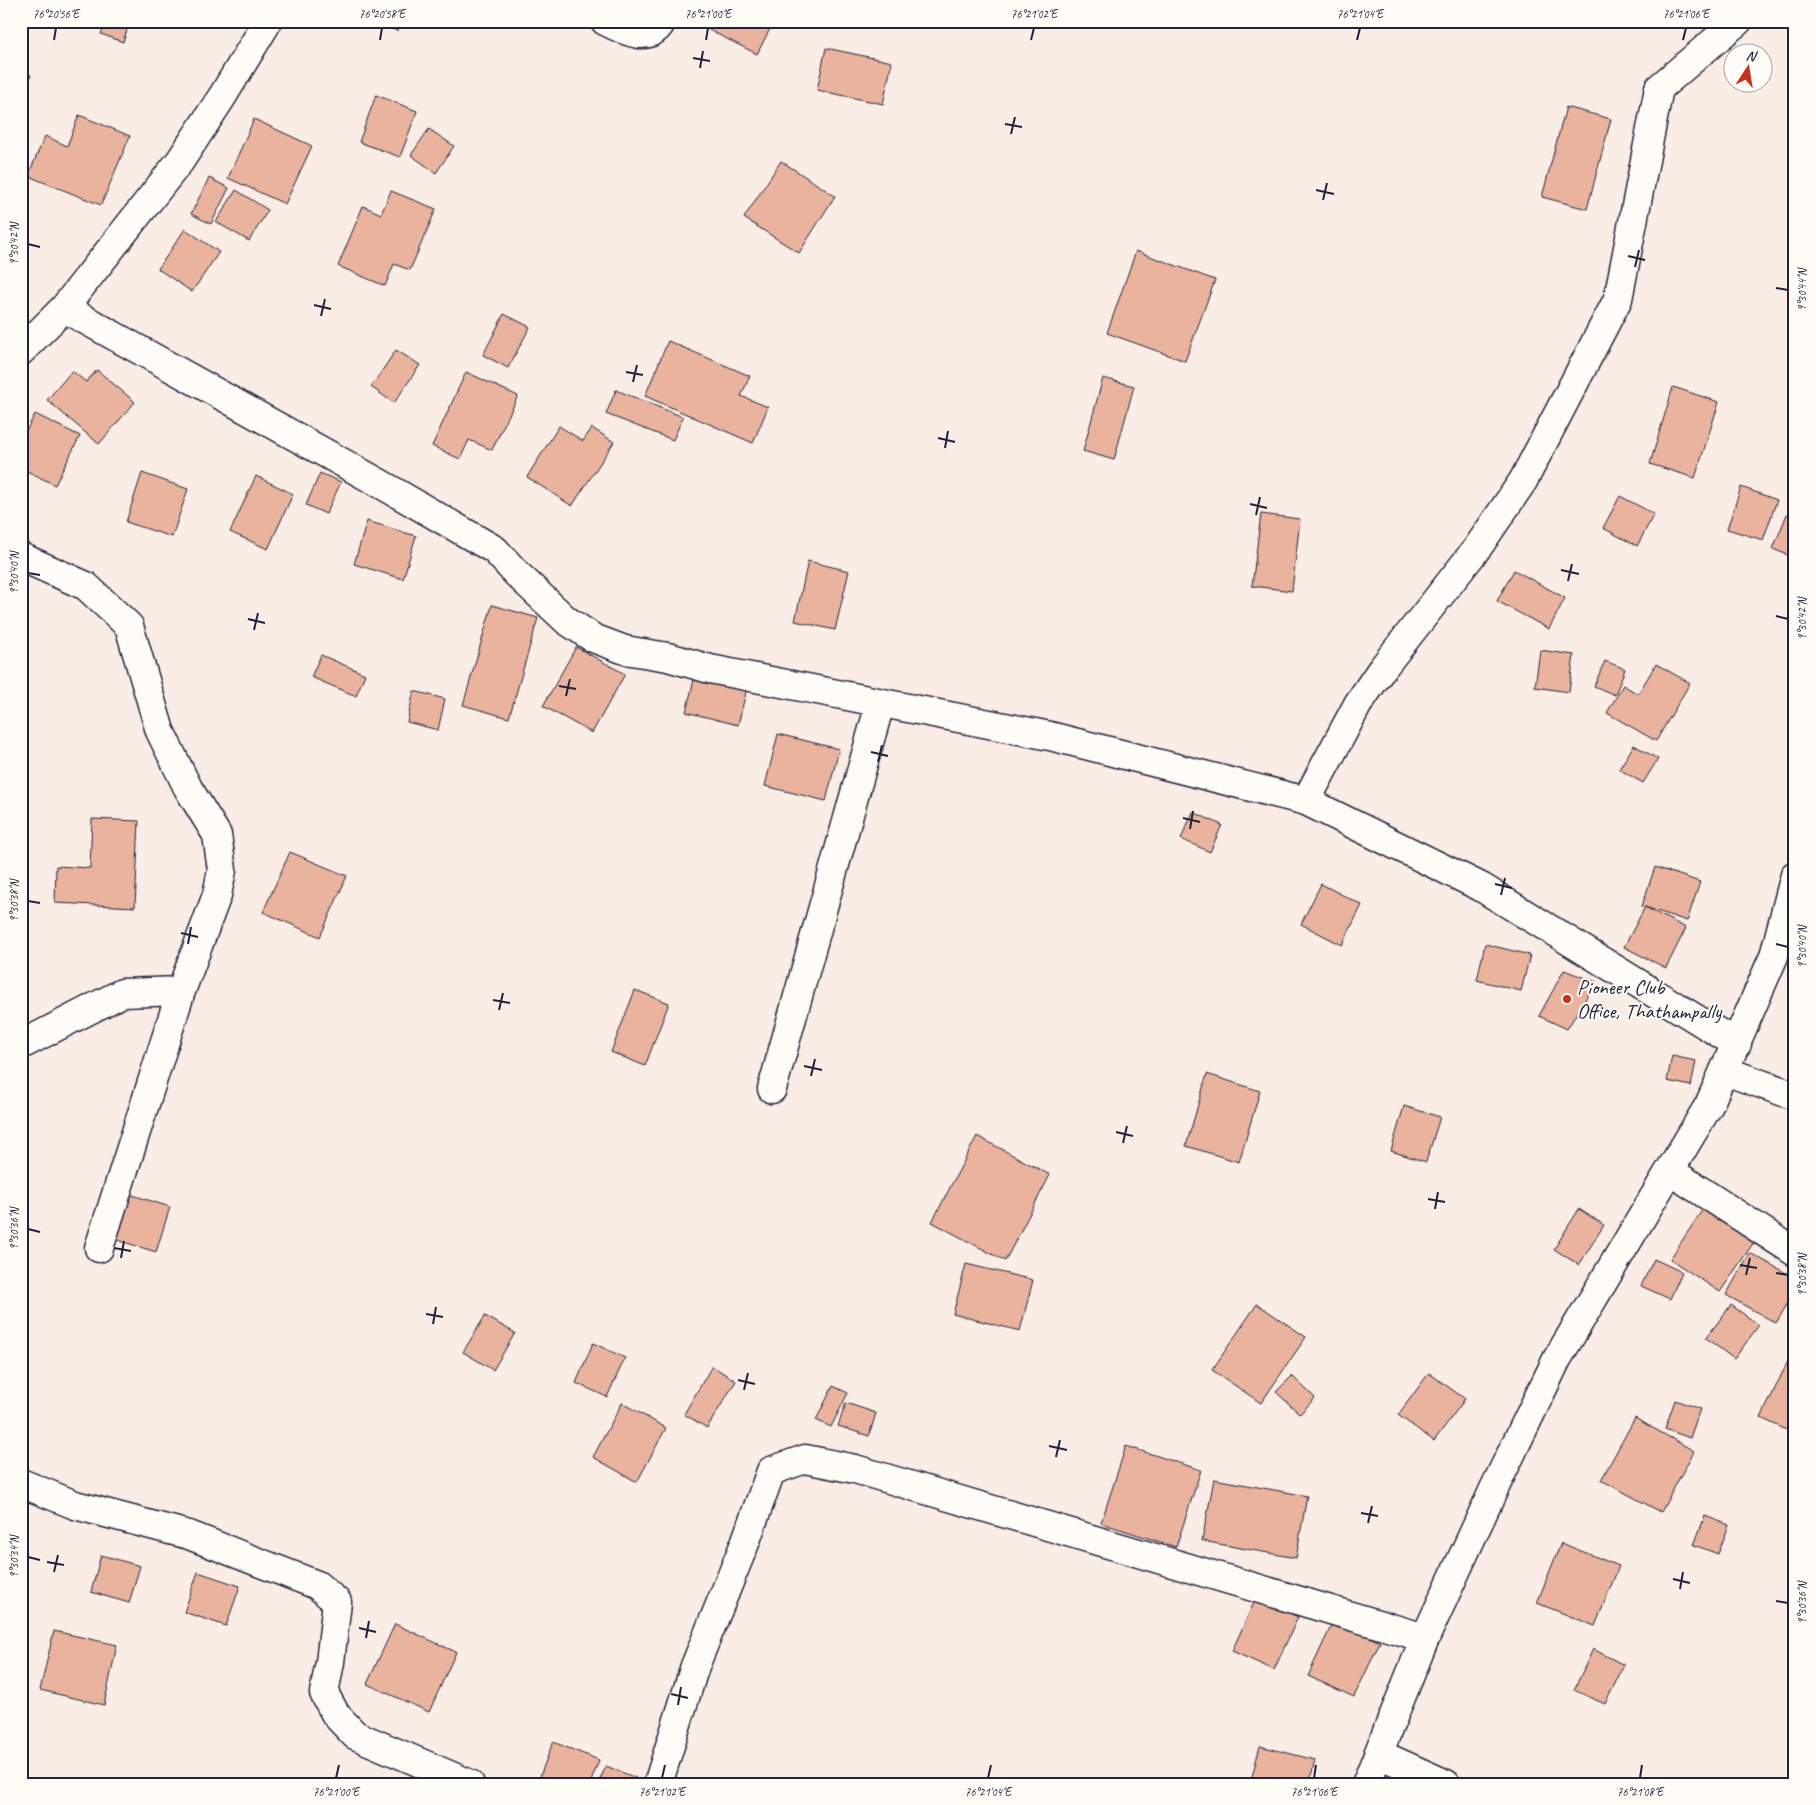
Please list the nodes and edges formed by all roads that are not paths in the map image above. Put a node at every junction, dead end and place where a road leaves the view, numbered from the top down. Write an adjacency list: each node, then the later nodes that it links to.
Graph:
1 (268, 21): 5 (street)
2 (605, 21): 3 (street)
3 (662, 21)
4 (1738, 21): 9 (street)
5 (64, 308): 6 (street); 8 (street)
6 (21, 351)
7 (21, 558): 11 (street)
8 (880, 704): 9 (street); 15 (street)
9 (1306, 801): 12 (street)
10 (1795, 875): 12 (street)
11 (181, 991): 13 (street); 18 (street)
12 (1737, 1044): 14 (street)
13 (21, 1045)
14 (1725, 1071): 16 (street); 17 (street)
15 (772, 1088)
16 (1795, 1096)
17 (1670, 1171): 19 (street); 21 (street)
18 (99, 1248)
19 (1795, 1252)
20 (21, 1483): 23 (street)
21 (1425, 1638): 22 (street); 24 (street)
22 (1379, 1754): 25 (street); 26 (street)
23 (470, 1784)
24 (658, 1784)
25 (1366, 1784)
26 (1446, 1784)

